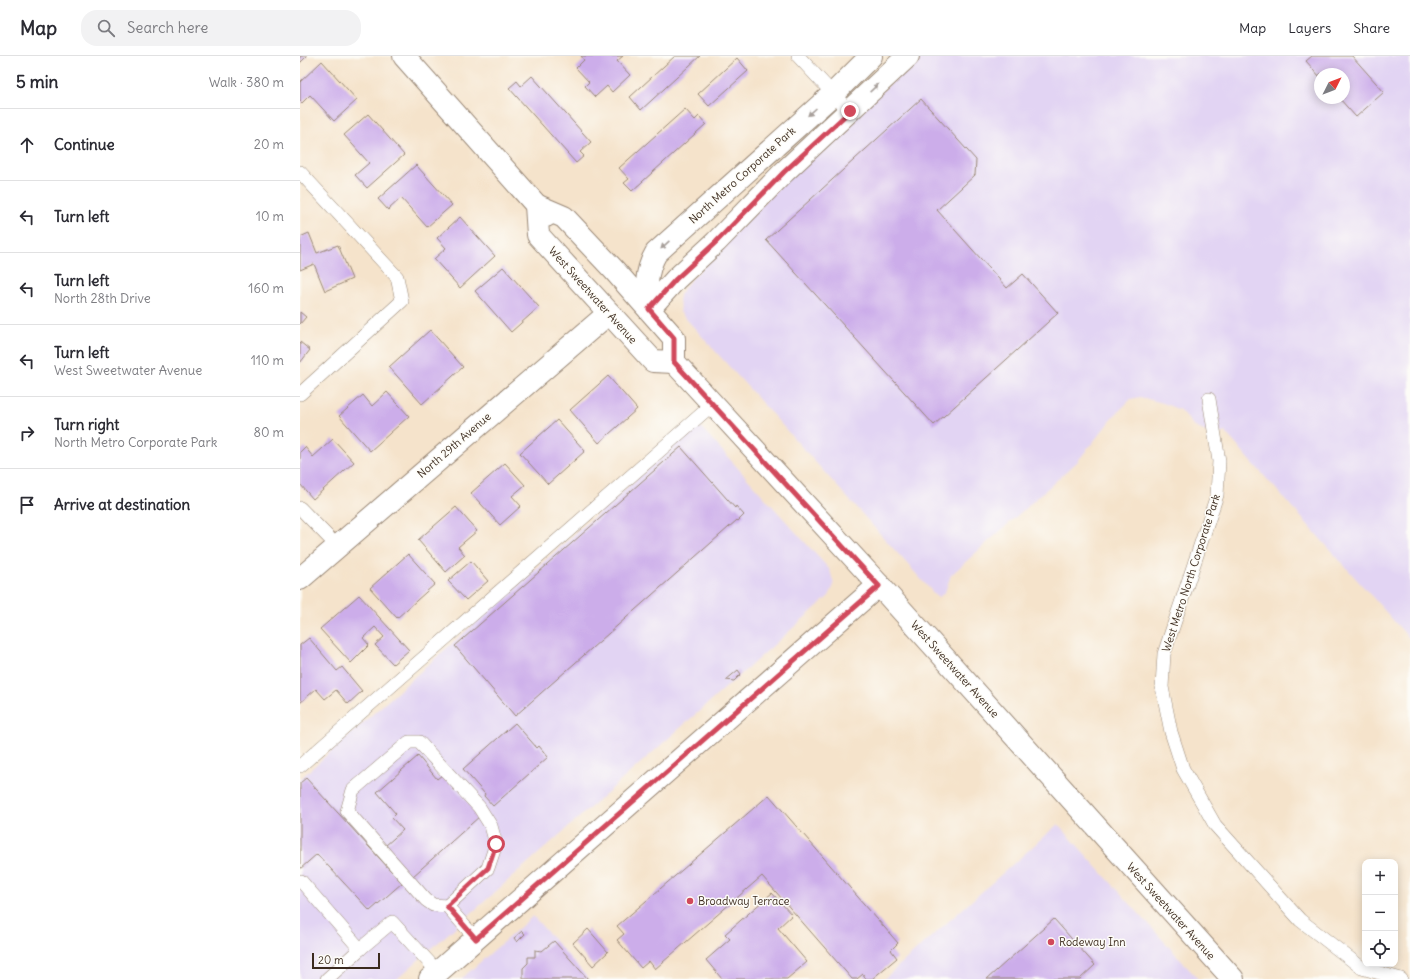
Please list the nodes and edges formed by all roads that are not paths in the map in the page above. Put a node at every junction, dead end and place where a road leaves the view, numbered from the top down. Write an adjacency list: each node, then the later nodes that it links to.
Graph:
1 (404, 56): 8 (street)
2 (798, 56): 5 (lane)
3 (871, 56): 5 (street, North Metro Corporate Park)
4 (908, 56): 6 (street, one-way to 4)
5 (833, 94): 6 (lane); 10 (street, North Metro Corporate Park, one-way to 10)
6 (850, 111): 10 (street)
7 (300, 172): 14 (lane)
8 (536, 205): 9 (street); 11 (street, West Sweetwater Avenue)
9 (614, 278): 10 (street); 11 (street)
10 (649, 309): 11 (street); 12 (street, North Metro Corporate Park); 13 (street)
11 (609, 313): 12 (street, West Sweetwater Avenue); 18 (street, North 29th Avenue)
12 (652, 361): 13 (street)
13 (674, 362): 16 (street, West Sweetwater Avenue)
14 (300, 394)
15 (1209, 399): 29 (lane, West Metro North Corporate Park)
16 (713, 404): 20 (street, West Sweetwater Avenue); 21 (lane)
17 (300, 508): 18 (lane)
18 (337, 546): 19 (street, North 29th Avenue)
19 (300, 579)
20 (879, 586): 24 (street); 28 (street, West Sweetwater Avenue)
21 (300, 766)
22 (300, 882): 25 (lane)
23 (447, 906): 23 (lane); 24 (lane)
24 (476, 939): 26 (street)
25 (360, 949): 26 (lane); 27 (lane)
26 (434, 976)
27 (327, 979)
28 (1233, 979)
29 (1401, 979)

